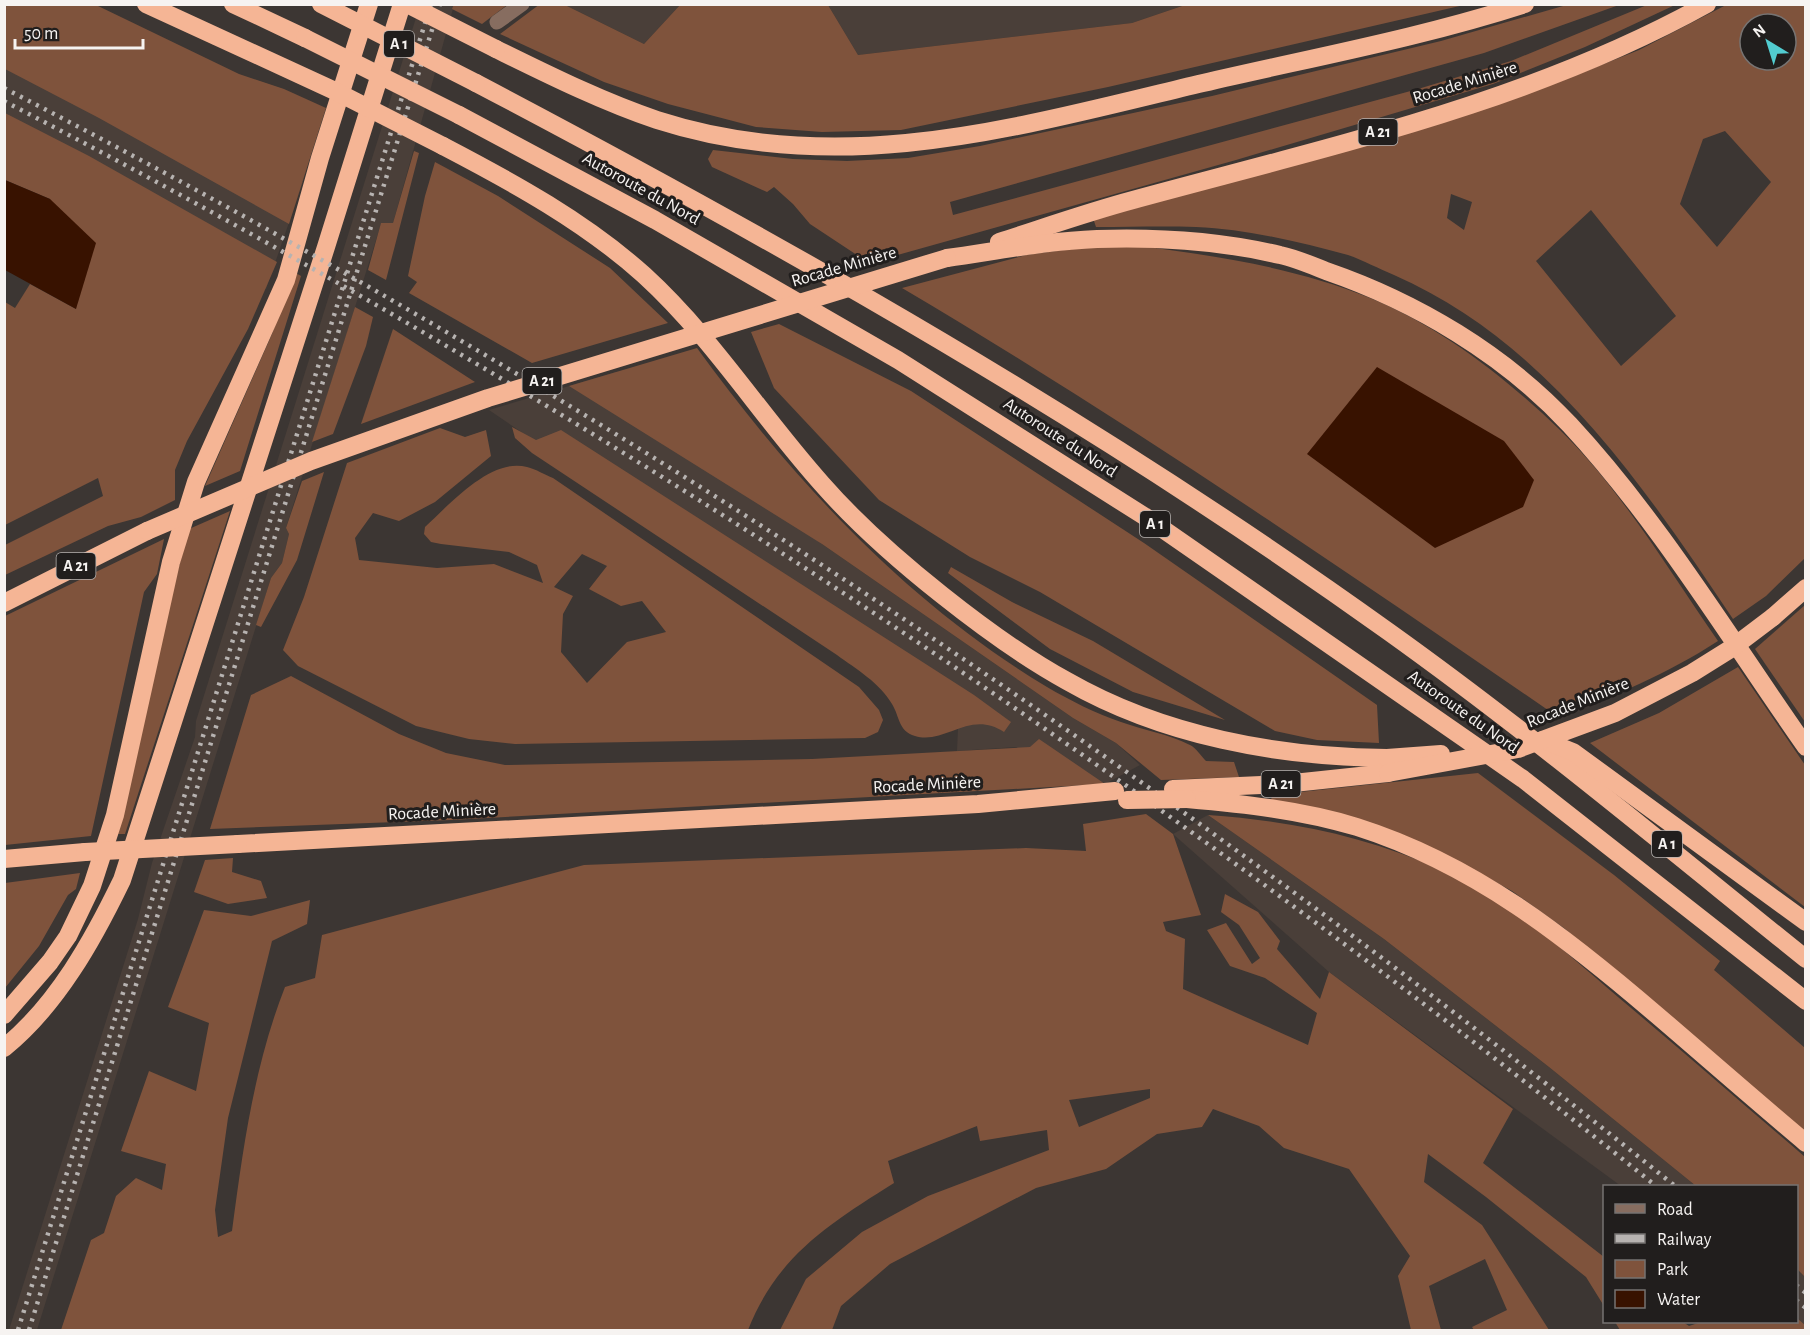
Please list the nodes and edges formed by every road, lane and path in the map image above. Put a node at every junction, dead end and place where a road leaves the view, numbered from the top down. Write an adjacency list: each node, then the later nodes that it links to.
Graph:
1 (146, 4): 16 (highway, bridge)
2 (233, 4): 21 (highway, Autoroute du Nord / A 1, bridge)
3 (321, 4): 14 (highway, Autoroute du Nord / A 1, bridge)
4 (369, 4): 22 (highway)
5 (402, 4): 23 (highway)
6 (407, 4): 8 (highway, bridge)
7 (522, 4): 10 (street)
8 (1525, 4)
9 (1707, 4): 11 (highway, Rocade Minière / A 21)
10 (497, 22)
11 (947, 258): 13 (highway, Rocade Minière / A 21, bridge); 15 (highway)
12 (1806, 588): 16 (highway, Rocade Minière / A 21, bridge)
13 (4, 603)
14 (1525, 733): 19 (highway); 20 (highway, Autoroute du Nord / A 1)
15 (1806, 747)
16 (1388, 765): 17 (highway, Rocade Minière / A 21)
17 (1180, 794): 18 (highway, Rocade Minière / A 21, bridge); 24 (highway)
18 (4, 859)
19 (1806, 922)
20 (1806, 959)
21 (1806, 1001)
22 (4, 1015)
23 (4, 1048)
24 (1806, 1143)

